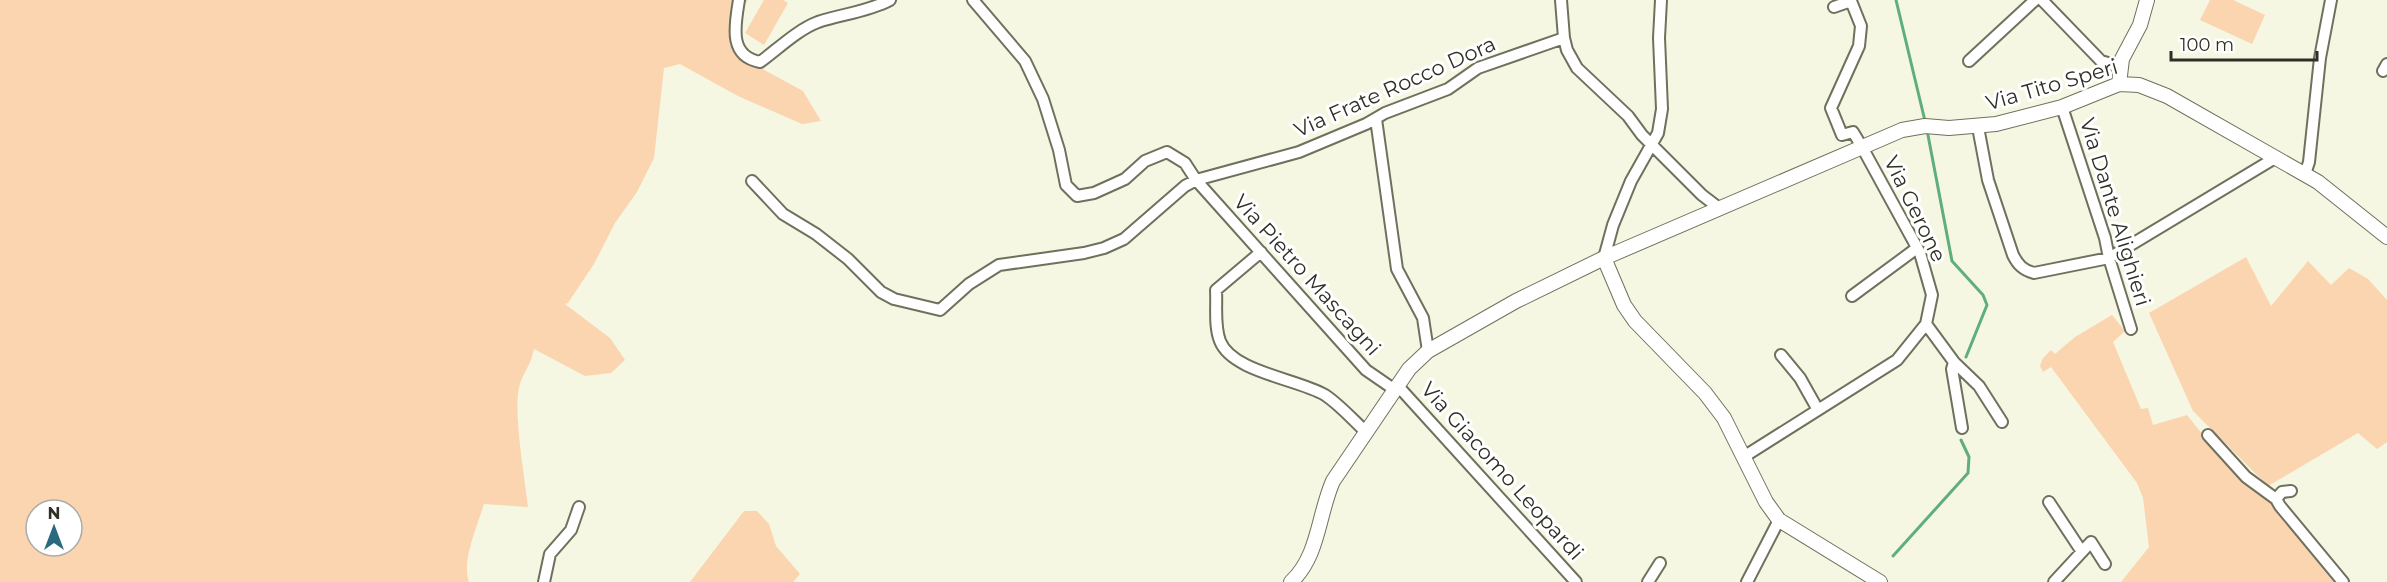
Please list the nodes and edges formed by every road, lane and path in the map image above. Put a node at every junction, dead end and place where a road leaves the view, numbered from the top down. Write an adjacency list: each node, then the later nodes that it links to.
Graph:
1 (739, 0): 2 (street)
2 (890, 0)
3 (973, 0): 23 (street, Via Pietro Mascagni)
4 (1561, 0): 11 (street)
5 (1661, 0): 19 (street)
6 (2035, 0): 13 (street)
7 (2042, 0): 14 (street)
8 (2147, 0): 12 (street)
9 (2331, 0): 22 (street)
10 (1834, 7): 20 (street)
11 (1564, 38): 17 (street, Via Frate Rocco Dora); 19 (street)
12 (2125, 51): 14 (street); 15 (street)
13 (1969, 61)
14 (2121, 67): 15 (street)
15 (2125, 84): 16 (street, Via Tito Speri); 21 (street, Via Tito Speri)
16 (2062, 107): 18 (street, Via Tito Speri); 30 (street, Via Dante Alighieri)
17 (1376, 119): 23 (street, Via Frate Rocco Dora); 34 (street)
18 (1978, 127): 20 (street, Via Tito Speri); 30 (street)
19 (1653, 145): 25 (street); 29 (street)
20 (1862, 147): 25 (street, Via Tito Speri); 27 (street, Via Gerone)
21 (2275, 158): 22 (street, Via Tito Speri); 30 (street)
22 (2305, 174): 26 (street, Via Tito Speri)
23 (1196, 180): 24 (street, Via Frate Rocco Dora); 28 (street, Via Pietro Mascagni)
24 (752, 181)
25 (1719, 208): 29 (street, Via Tito Speri)
26 (2387, 237)
27 (1917, 248): 31 (street); 32 (street, Via Gerone)
28 (1261, 252): 37 (street, Via Pietro Mascagni); 41 (street)
29 (1604, 258): 34 (street, Via Tito Speri); 43 (street)
30 (2109, 258): 33 (street, Via Dante Alighieri)
31 (1852, 296)
32 (1926, 324): 36 (street); 38 (street, Via Gerone)
33 (2131, 329)
34 (1428, 351): 37 (street, Via Tito Speri)
35 (1781, 355): 38 (street)
36 (1954, 362): 39 (street); 40 (street)
37 (1396, 388): 41 (street, Via Tito Speri); 54 (street, Via Giacomo Leopardi)
38 (1818, 410): 43 (street, Via Gerone)
39 (2002, 422)
40 (1962, 428)
41 (1366, 432): 53 (street, Via Tito Speri)
42 (2208, 435): 45 (street)
43 (1745, 456): 48 (street)
44 (2291, 491): 45 (street)
45 (2277, 499): 59 (street)
46 (2049, 502): 49 (street)
47 (579, 507): 52 (street)
48 (1779, 520): 56 (street); 57 (street)
49 (2082, 552): 51 (street); 58 (street)
50 (1659, 563): 55 (street)
51 (2105, 564)
52 (544, 582)
53 (1291, 582)
54 (1576, 582)
55 (1648, 582)
56 (1747, 582)
57 (1880, 582)
58 (2054, 582)
59 (2343, 582)

